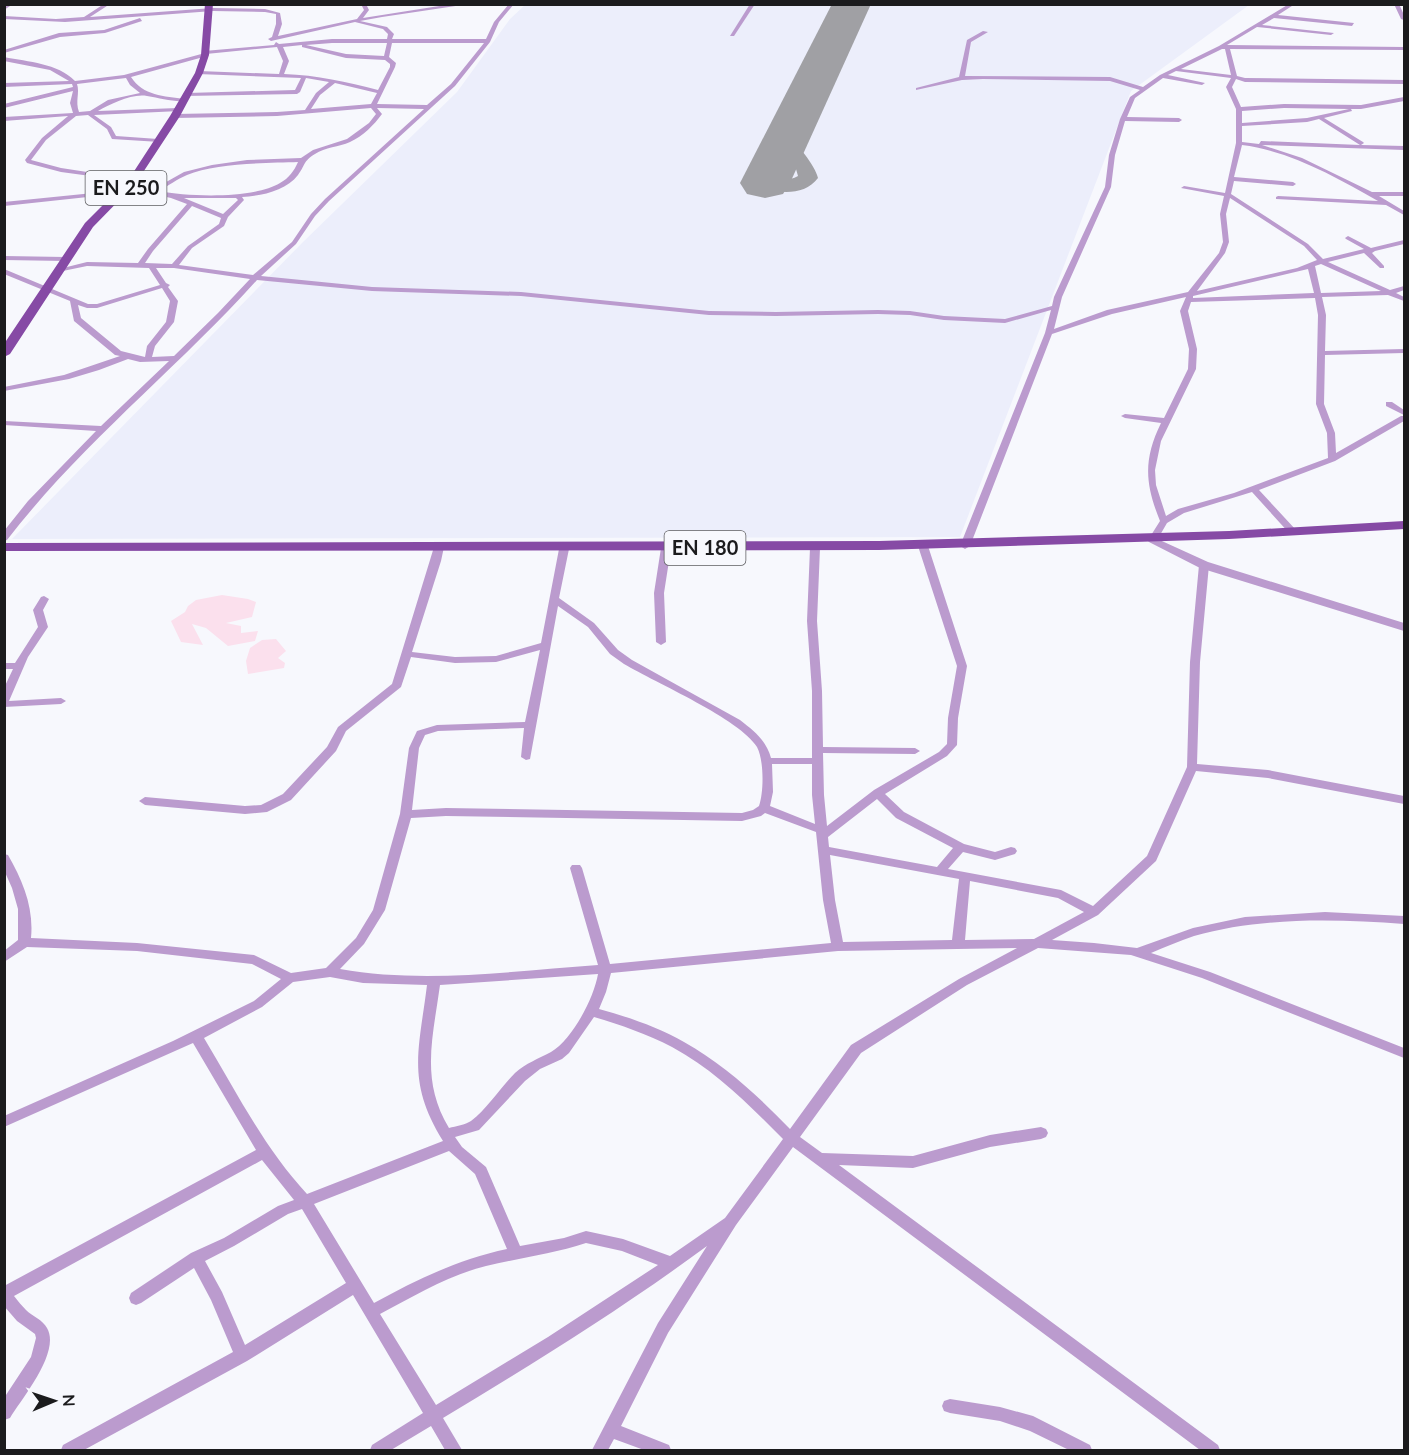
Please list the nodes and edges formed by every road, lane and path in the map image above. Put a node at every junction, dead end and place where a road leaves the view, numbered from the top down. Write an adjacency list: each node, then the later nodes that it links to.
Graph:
1 (11, 4): 11 (street)
2 (108, 4): 15 (street)
3 (192, 4): 10 (street)
4 (363, 4): 17 (street)
5 (467, 4): 17 (street)
6 (512, 4): 26 (street)
7 (753, 4): 23 (street)
8 (1293, 4): 13 (street)
9 (1396, 4): 16 (street)
10 (208, 7): 12 (street); 24 (street); 33 (main road, EN 250)
11 (4, 9)
12 (160, 14): 15 (street); 22 (street)
13 (1273, 16): 18 (street); 19 (street)
14 (4, 17): 15 (street)
15 (84, 18): 22 (street)
16 (1404, 19)
17 (357, 22): 24 (street); 25 (street)
18 (1352, 24)
19 (1257, 26): 21 (street); 29 (street)
20 (985, 32): 43 (street)
21 (1331, 33)
22 (59, 35): 32 (street)
23 (732, 35)
24 (271, 39): 28 (street); 30 (street)
25 (391, 41): 26 (street); 27 (street); 34 (street)
26 (488, 41): 57 (street)
27 (301, 45): 28 (street); 34 (street)
28 (280, 47): 30 (street); 38 (street)
29 (1224, 47): 31 (street); 36 (street); 42 (street)
30 (230, 49): 33 (street)
31 (1404, 50)
32 (4, 52)
33 (206, 53): 37 (main road, EN 250); 41 (street)
34 (386, 57): 51 (street)
35 (4, 59): 48 (street)
36 (1174, 70): 40 (street); 42 (street)
37 (199, 73): 38 (street); 53 (main road, EN 250)
38 (281, 76): 39 (street)
39 (304, 76): 44 (street); 53 (street)
40 (1162, 76): 46 (street); 50 (street)
41 (128, 77): 48 (street); 52 (street)
42 (1234, 77): 45 (street); 59 (street)
43 (962, 78): 49 (street); 50 (street)
44 (334, 81): 51 (street); 60 (street)
45 (1404, 82)
46 (1202, 83)
47 (4, 85): 48 (street)
48 (75, 86): 55 (street); 62 (street)
49 (918, 89)
50 (1144, 89): 66 (street)
51 (381, 92): 56 (street)
52 (146, 93): 53 (street); 61 (street)
53 (185, 97): 63 (main road, EN 250)
54 (1404, 99): 58 (street)
55 (4, 106)
56 (373, 106): 57 (street); 60 (street); 74 (street)
57 (427, 107): 104 (street)
58 (1361, 107): 59 (street); 64 (street)
59 (1239, 109): 68 (street)
60 (309, 110): 63 (street)
61 (91, 112): 62 (street); 63 (street); 69 (street)
62 (76, 113): 65 (street); 77 (street)
63 (176, 113): 69 (main road, EN 250)
64 (1321, 118): 68 (street); 72 (street)
65 (4, 119)
66 (1123, 119): 67 (street); 113 (street)
67 (1179, 120)
68 (1238, 125): 70 (street)
69 (158, 141): 77 (main road, EN 250)
70 (1239, 143): 71 (street); 75 (street)
71 (1253, 143): 72 (street); 80 (street)
72 (1368, 146): 73 (street)
73 (1404, 148)
74 (302, 160): 79 (street); 84 (street)
75 (1232, 179): 76 (street); 82 (street)
76 (1293, 184)
77 (128, 187): 79 (street); 87 (street); 95 (main road, EN 250)
78 (1184, 188): 82 (street)
79 (155, 191): 83 (street)
80 (1370, 194): 81 (street); 86 (street)
81 (1404, 194)
82 (1227, 195): 96 (street); 110 (street)
83 (173, 196): 84 (street); 88 (street)
84 (238, 196): 90 (street)
85 (1278, 198): 86 (street)
86 (1386, 203): 89 (street)
87 (4, 204)
88 (190, 204): 90 (street); 97 (street)
89 (1404, 213)
90 (225, 216): 99 (street)
91 (1348, 238): 93 (street)
92 (1404, 242): 93 (street)
93 (1370, 251): 96 (street); 101 (street)
94 (4, 258): 95 (street)
95 (65, 259): 102 (main road, EN 250)
96 (1322, 261): 100 (street); 108 (street)
97 (141, 264): 98 (street); 102 (street)
98 (151, 265): 99 (street); 105 (street)
99 (174, 266): 104 (street)
100 (1311, 266): 109 (street); 110 (street)
101 (1382, 267)
102 (58, 270): 107 (main road, EN 250)
103 (4, 271): 107 (street)
104 (255, 277): 113 (street); 119 (street)
105 (166, 285): 112 (street); 120 (street)
106 (1404, 288): 108 (street)
107 (45, 289): 112 (street); 117 (main road, EN 250)
108 (1393, 292): 109 (street); 111 (street)
109 (1318, 295): 110 (street); 116 (street)
110 (1189, 297): 114 (street); 126 (street)
111 (1404, 299)
112 (73, 300): 118 (street)
113 (1055, 307): 114 (street)
114 (1049, 333): 138 (street)
115 (1404, 351): 116 (street)
116 (1321, 353): 129 (street)
117 (4, 354)
118 (125, 357): 120 (street); 121 (street)
119 (174, 358): 120 (street); 128 (street)
120 (148, 360)
121 (4, 389)
122 (1389, 404): 123 (street)
123 (1404, 413)
124 (1125, 416): 126 (street)
125 (1404, 418): 129 (street)
126 (1166, 421): 131 (street)
127 (4, 423): 128 (street)
128 (102, 429): 134 (street)
129 (1332, 459): 130 (street)
130 (1253, 488): 131 (street); 133 (street)
131 (1164, 521): 135 (street)
132 (1404, 525): 133 (main road, EN 180)
133 (1293, 532): 135 (main road, EN 180)
134 (4, 538)
135 (1153, 540): 138 (main road, EN 180); 143 (street)
136 (4, 546): 139 (main road, EN 180)
137 (922, 546): 138 (main road, EN 180); 140 (main road, EN 180); 160 (street)
138 (965, 546)
139 (439, 548): 141 (main road, EN 180); 149 (street)
140 (815, 548): 142 (main road, EN 180); 156 (street)
141 (564, 549): 142 (main road, EN 180); 145 (street)
142 (666, 549): 147 (street)
143 (1204, 566): 146 (street); 159 (street)
144 (44, 599): 151 (street)
145 (555, 599): 148 (street); 158 (street)
146 (1404, 627)
147 (661, 642)
148 (545, 645): 149 (street); 154 (street)
149 (407, 654): 162 (street)
150 (4, 666): 151 (street)
151 (20, 666): 153 (street)
152 (61, 701): 153 (street)
153 (4, 703)
154 (530, 725): 157 (street); 164 (street)
155 (915, 751): 156 (street)
156 (817, 756): 158 (street); 165 (street)
157 (526, 757)
158 (766, 761): 163 (street)
159 (1192, 767): 161 (street); 173 (street)
160 (878, 793): 165 (street); 166 (street)
161 (1404, 800)
162 (145, 801)
163 (764, 808): 164 (street); 165 (street)
164 (406, 813): 182 (street)
165 (821, 833): 167 (street)
166 (960, 848): 168 (street); 171 (street)
167 (824, 850): 171 (street); 178 (street)
168 (1011, 851)
169 (4, 858): 175 (street)
170 (576, 868): 181 (street)
171 (940, 871): 172 (street)
172 (965, 876): 173 (street); 177 (street)
173 (1094, 912): 176 (street)
174 (1404, 920): 179 (street)
175 (24, 942): 180 (street); 183 (street)
176 (1036, 943): 177 (street); 179 (street); 190 (street)
177 (958, 945): 178 (street)
178 (838, 947): 181 (street)
179 (1137, 953): 187 (street)
180 (5, 958)
181 (605, 969): 184 (street); 185 (street)
182 (330, 972): 183 (street); 184 (street)
183 (291, 978): 186 (street)
184 (434, 981): 191 (street)
185 (592, 1012): 190 (street); 191 (street)
186 (196, 1036): 188 (street); 192 (street)
187 (1404, 1053)
188 (4, 1122)
189 (1041, 1133): 193 (street)
190 (790, 1137): 193 (street); 195 (street)
191 (449, 1139): 194 (street); 196 (street)
192 (264, 1152): 194 (street); 200 (street)
193 (819, 1159): 214 (street)
194 (305, 1202): 197 (street); 199 (street)
195 (731, 1221): 198 (street); 207 (street)
196 (516, 1254): 198 (street); 202 (street)
197 (196, 1258): 201 (street); 203 (street)
198 (673, 1264): 206 (street)
199 (354, 1286): 202 (street); 203 (street)
200 (4, 1295): 205 (street)
201 (136, 1298)
202 (370, 1312): 206 (street)
203 (242, 1356): 208 (street)
204 (950, 1406): 213 (street)
205 (4, 1413)
206 (431, 1415): 209 (street); 210 (street)
207 (610, 1430): 211 (street); 212 (street)
208 (69, 1450)
209 (378, 1450)
210 (454, 1450)
211 (600, 1450)
212 (663, 1450)
213 (1084, 1450)
214 (1212, 1450)

